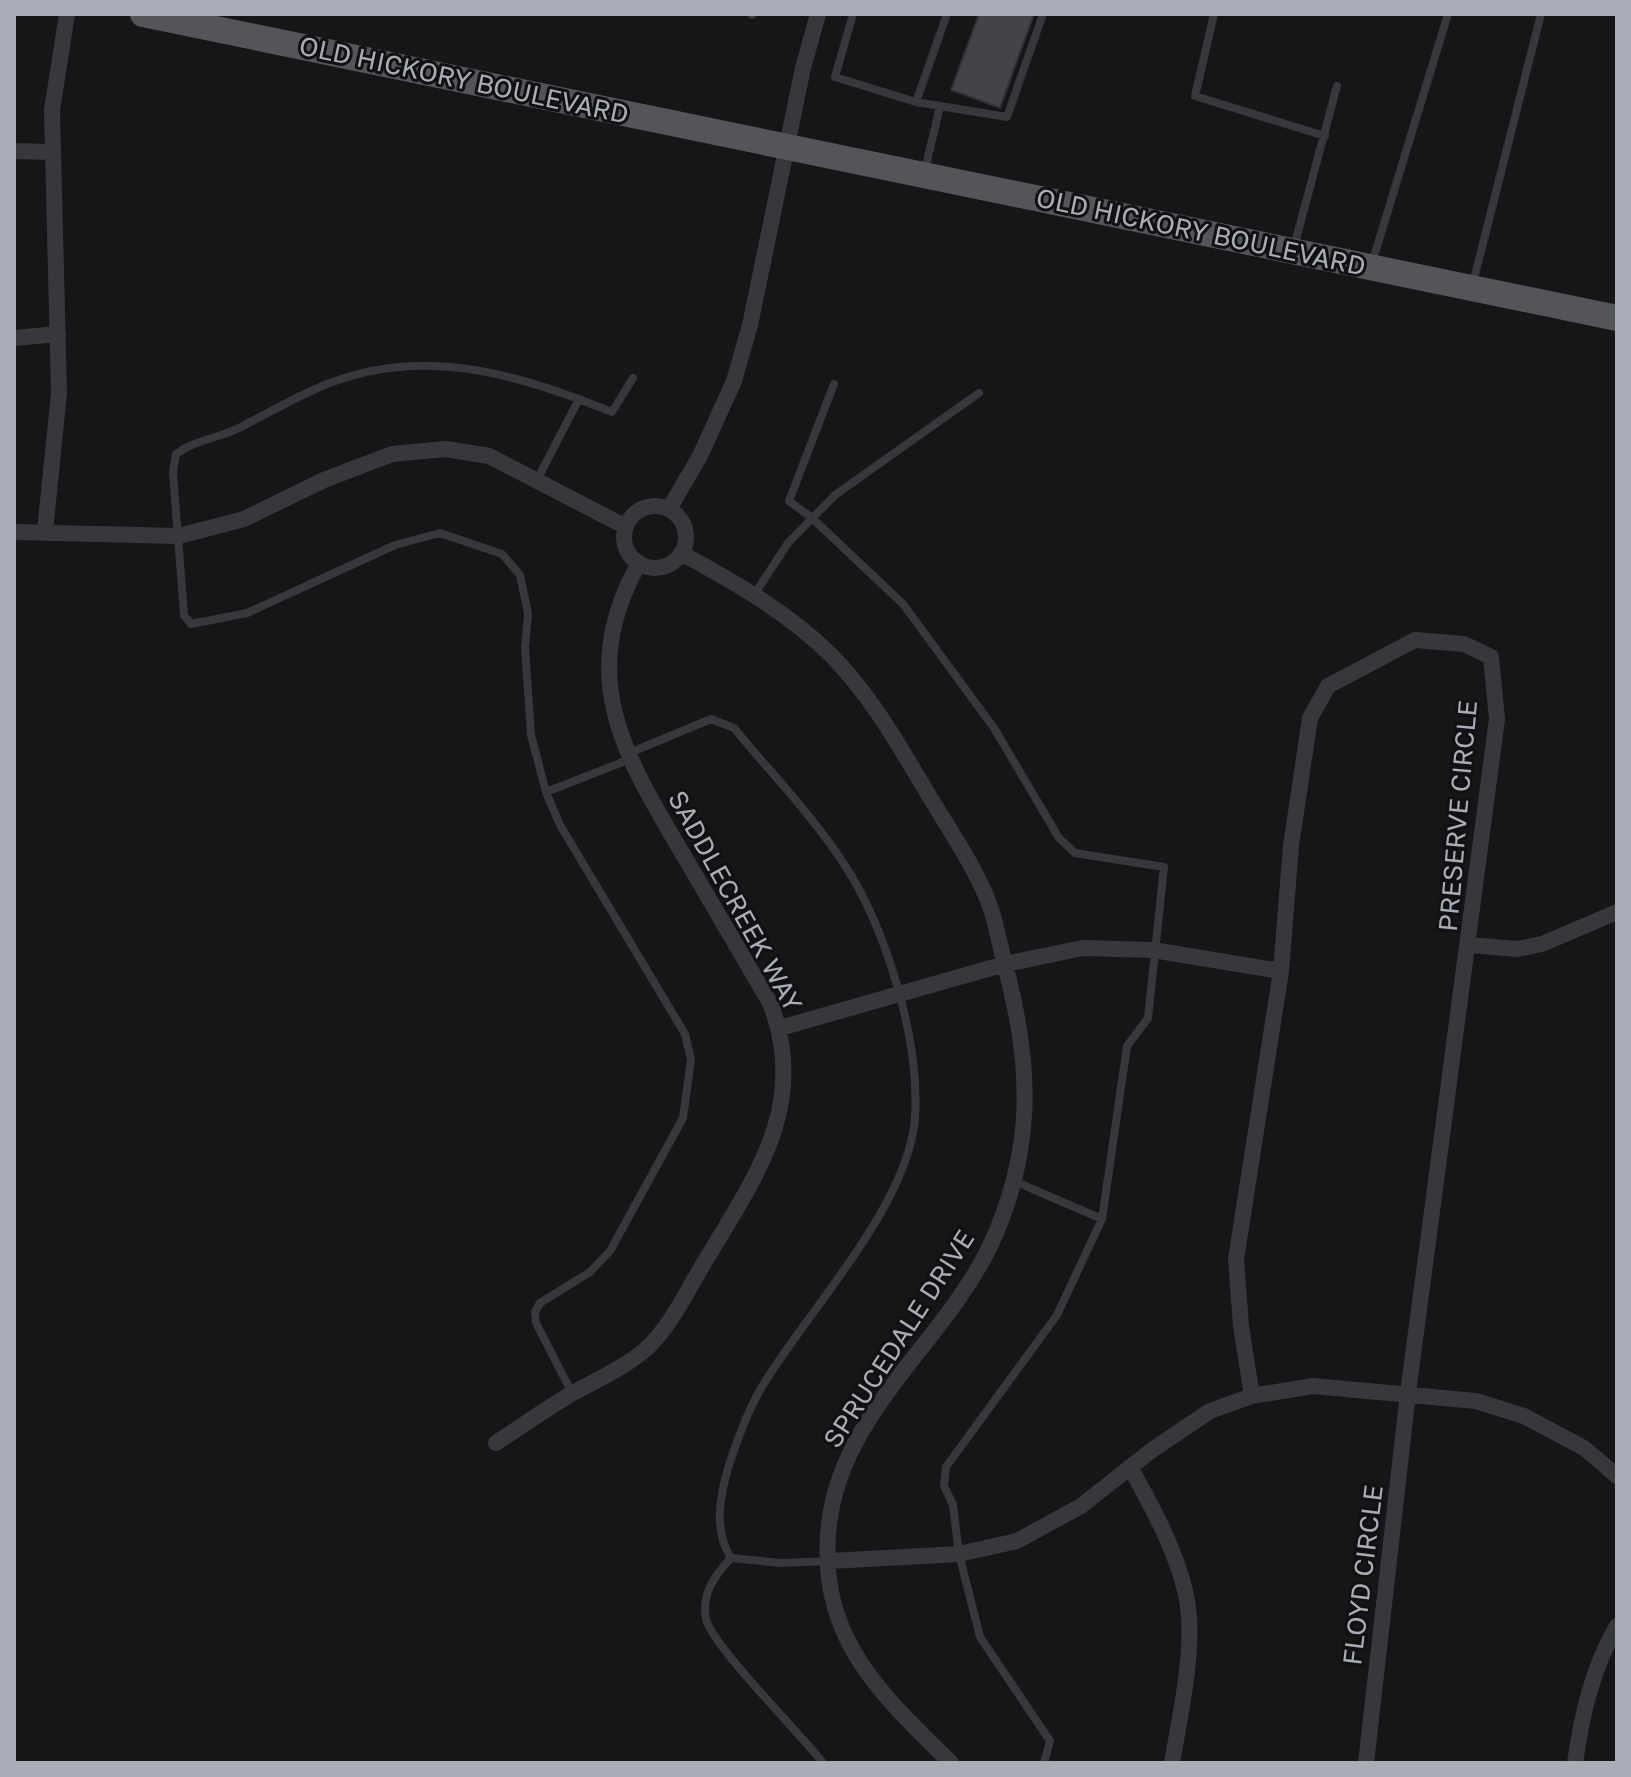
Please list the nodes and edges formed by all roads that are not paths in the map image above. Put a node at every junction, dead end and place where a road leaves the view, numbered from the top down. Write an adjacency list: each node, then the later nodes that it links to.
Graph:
1 (67, 14): 16 (street)
2 (143, 14): 14 (main road, OLD HICKORY BOULEVARD)
3 (818, 14): 14 (street)
4 (853, 14): 11 (lane)
5 (947, 14): 11 (lane)
6 (1043, 14): 12 (lane)
7 (1214, 14): 13 (lane)
8 (1448, 14): 19 (lane)
9 (1541, 14): 20 (lane)
10 (1337, 86): 13 (lane)
11 (916, 102): 12 (lane)
12 (940, 106): 17 (lane)
13 (1325, 136): 18 (lane)
14 (786, 146): 17 (main road, OLD HICKORY BOULEVARD); 29 (street)
15 (14, 151): 16 (street)
16 (51, 152): 22 (street)
17 (924, 175): 18 (main road, OLD HICKORY BOULEVARD)
18 (1293, 251): 19 (main road, OLD HICKORY BOULEVARD)
19 (1371, 267): 20 (main road, OLD HICKORY BOULEVARD)
20 (1471, 288): 21 (main road, OLD HICKORY BOULEVARD)
21 (1617, 318)
22 (58, 334): 23 (street); 32 (street)
23 (14, 338)
24 (633, 378): 27 (lane)
25 (834, 384): 30 (lane)
26 (979, 393): 30 (lane)
27 (579, 399): 28 (lane); 34 (lane)
28 (537, 480): 31 (street); 34 (street)
29 (669, 509): 31 (street); 35 (street)
30 (812, 518): 37 (lane); 42 (lane)
31 (626, 527): 36 (street)
32 (45, 531): 33 (street); 34 (street)
33 (14, 532)
34 (179, 536): 39 (lane)
35 (681, 553): 36 (street); 37 (street, SPRUCEDALE DRIVE)
36 (639, 563): 38 (street, SADDLECREEK WAY)
37 (754, 595): 43 (street, SPRUCEDALE DRIVE)
38 (628, 757): 39 (lane); 45 (lane); 46 (street, SADDLECREEK WAY)
39 (546, 792): 49 (lane)
40 (1617, 912): 41 (street)
41 (1470, 945): 44 (street, PRESERVE CIRCLE); 50 (street, PRESERVE CIRCLE)
42 (1153, 950): 43 (street); 44 (street); 48 (lane)
43 (1005, 964): 45 (street); 47 (street, SPRUCEDALE DRIVE)
44 (1281, 971): 51 (street, PRESERVE CIRCLE)
45 (898, 994): 46 (street); 56 (lane)
46 (780, 1028): 49 (street, SADDLECREEK WAY)
47 (1014, 1181): 48 (lane); 57 (street, SPRUCEDALE DRIVE)
48 (1102, 1219): 55 (lane)
49 (573, 1393): 52 (street, SADDLECREEK WAY)
50 (1408, 1393): 51 (street); 54 (street); 63 (street, FLOYD CIRCLE)
51 (1252, 1396): 53 (street)
52 (496, 1443)
53 (1130, 1467): 55 (street); 62 (street)
54 (1617, 1476)
55 (959, 1554): 57 (street); 61 (lane)
56 (731, 1558): 57 (lane); 59 (lane)
57 (830, 1561): 60 (street, SPRUCEDALE DRIVE)
58 (1617, 1626): 64 (street)
59 (823, 1763)
60 (951, 1763)
61 (1044, 1763)
62 (1172, 1763)
63 (1366, 1763)
64 (1575, 1763)

